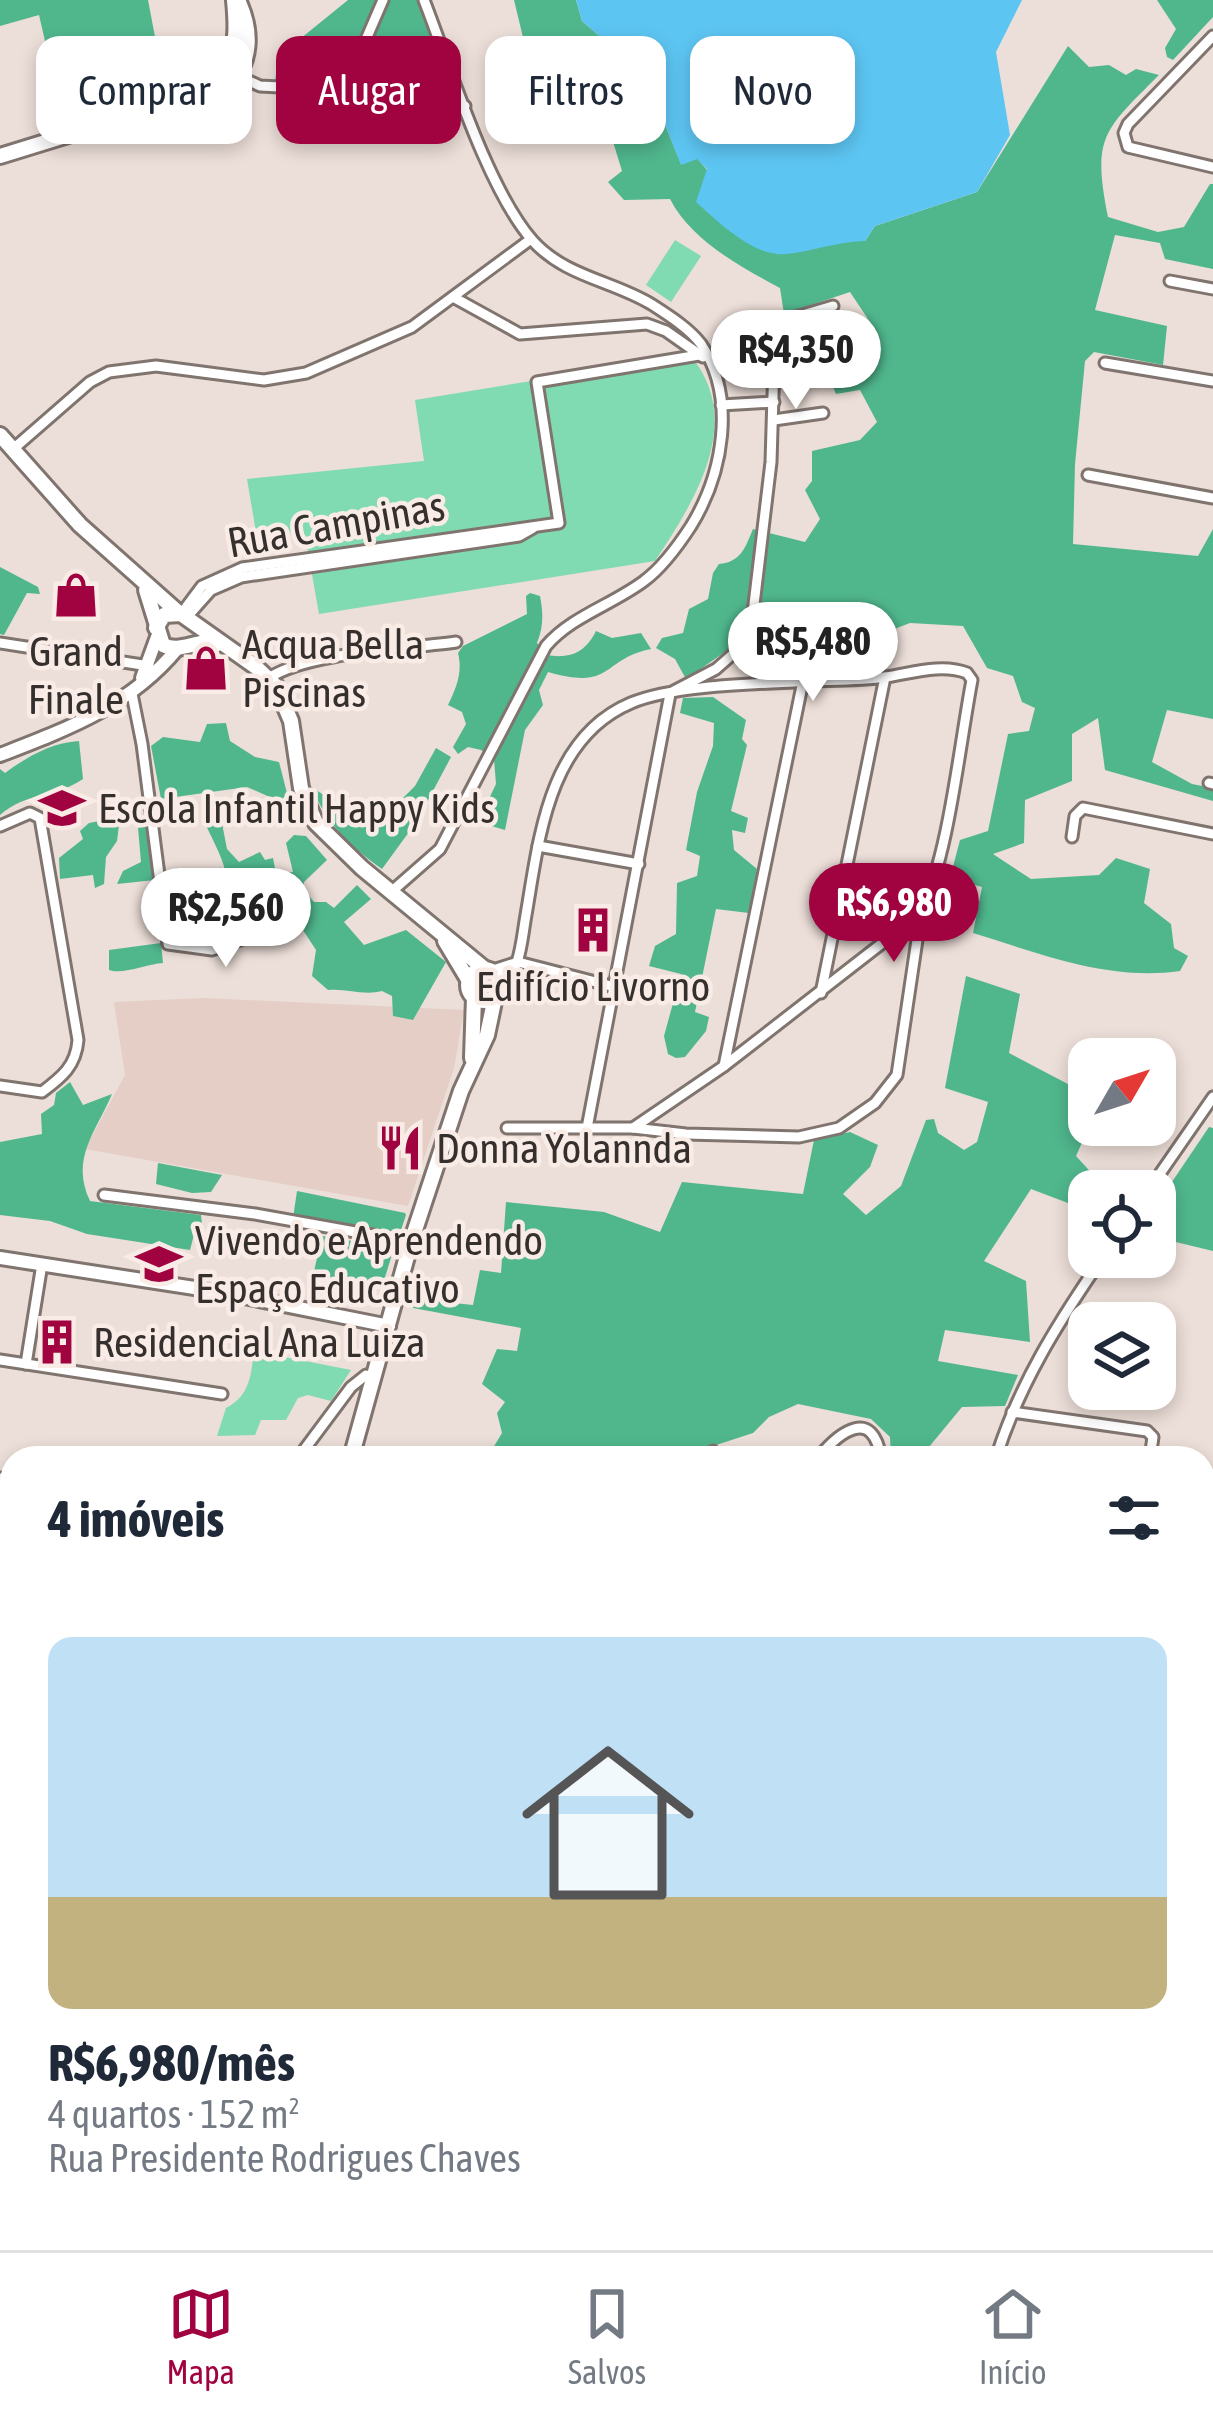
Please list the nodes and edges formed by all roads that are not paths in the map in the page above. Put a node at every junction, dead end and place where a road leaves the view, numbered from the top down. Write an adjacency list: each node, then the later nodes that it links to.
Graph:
1 (236, 0): 4 (main road); 5 (main road)
2 (383, 0): 6 (street)
3 (424, 0): 9 (street)
4 (236, 36)
5 (248, 36)
6 (367, 36)
7 (1212, 39): 12 (street)
8 (461, 105): 9 (street)
9 (465, 106): 13 (street)
10 (38, 144): 11 (main road)
11 (0, 156)
12 (1213, 167)
13 (531, 239): 16 (street); 18 (street)
14 (1170, 281): 15 (street)
15 (1213, 289)
16 (453, 297): 18 (street); 26 (street)
17 (833, 305): 21 (street)
18 (703, 357): 22 (street); 30 (street, Rua Campinas)
19 (1105, 363): 20 (street)
20 (1213, 381)
21 (774, 403): 22 (street); 24 (street)
22 (721, 405): 48 (street)
23 (824, 412): 24 (street)
24 (774, 420): 41 (street)
25 (0, 436): 26 (main road)
26 (12, 450): 29 (main road)
27 (1088, 475): 28 (street)
28 (1213, 498)
29 (144, 585): 30 (main road); 31 (main road)
30 (184, 616): 31 (main road); 34 (main road); 35 (main road)
31 (157, 632): 34 (main road); 36 (street)
32 (455, 642): 38 (street)
33 (0, 643): 36 (street)
34 (182, 647): 35 (main road); 40 (street)
35 (233, 650): 38 (main road)
36 (149, 667): 40 (street)
37 (885, 677): 39 (street); 49 (street); 56 (street)
38 (269, 678): 48 (main road)
39 (802, 682): 41 (street); 59 (street)
40 (132, 694): 42 (street); 50 (street)
41 (670, 694): 46 (street); 47 (street)
42 (0, 755)
43 (0, 826): 61 (street)
44 (1213, 834): 45 (street)
45 (1072, 837)
46 (538, 846): 47 (street); 52 (street)
47 (639, 864): 55 (street)
48 (392, 892): 51 (main road)
49 (921, 913): 56 (street); 64 (street)
50 (281, 925)
51 (442, 936): 53 (main road); 54 (main road)
52 (518, 962): 53 (street); 55 (street); 57 (street)
53 (488, 970): 54 (main road); 57 (main road)
54 (469, 981): 58 (main road)
55 (615, 987): 63 (street)
56 (821, 993): 59 (street)
57 (497, 994): 58 (main road); 60 (main road)
58 (474, 997): 60 (main road)
59 (724, 1066): 64 (street)
60 (471, 1067): 68 (main road)
61 (0, 1086)
62 (1213, 1097): 66 (street)
63 (587, 1128): 64 (street); 65 (street)
64 (633, 1128)
65 (507, 1129)
66 (1163, 1170)
67 (104, 1195): 68 (street)
68 (411, 1242): 72 (main road)
69 (0, 1258): 70 (street)
70 (42, 1264): 72 (street); 74 (street)
71 (1089, 1278): 77 (street)
72 (389, 1326): 75 (main road)
73 (0, 1360): 74 (street)
74 (26, 1364): 76 (street)
75 (376, 1378): 78 (street); 79 (main road)
76 (223, 1394)
77 (1012, 1412): 82 (street); 83 (street)
78 (307, 1446)
79 (356, 1446)
80 (830, 1446): 81 (street)
81 (879, 1446)
82 (1000, 1446)
83 (1152, 1446)

